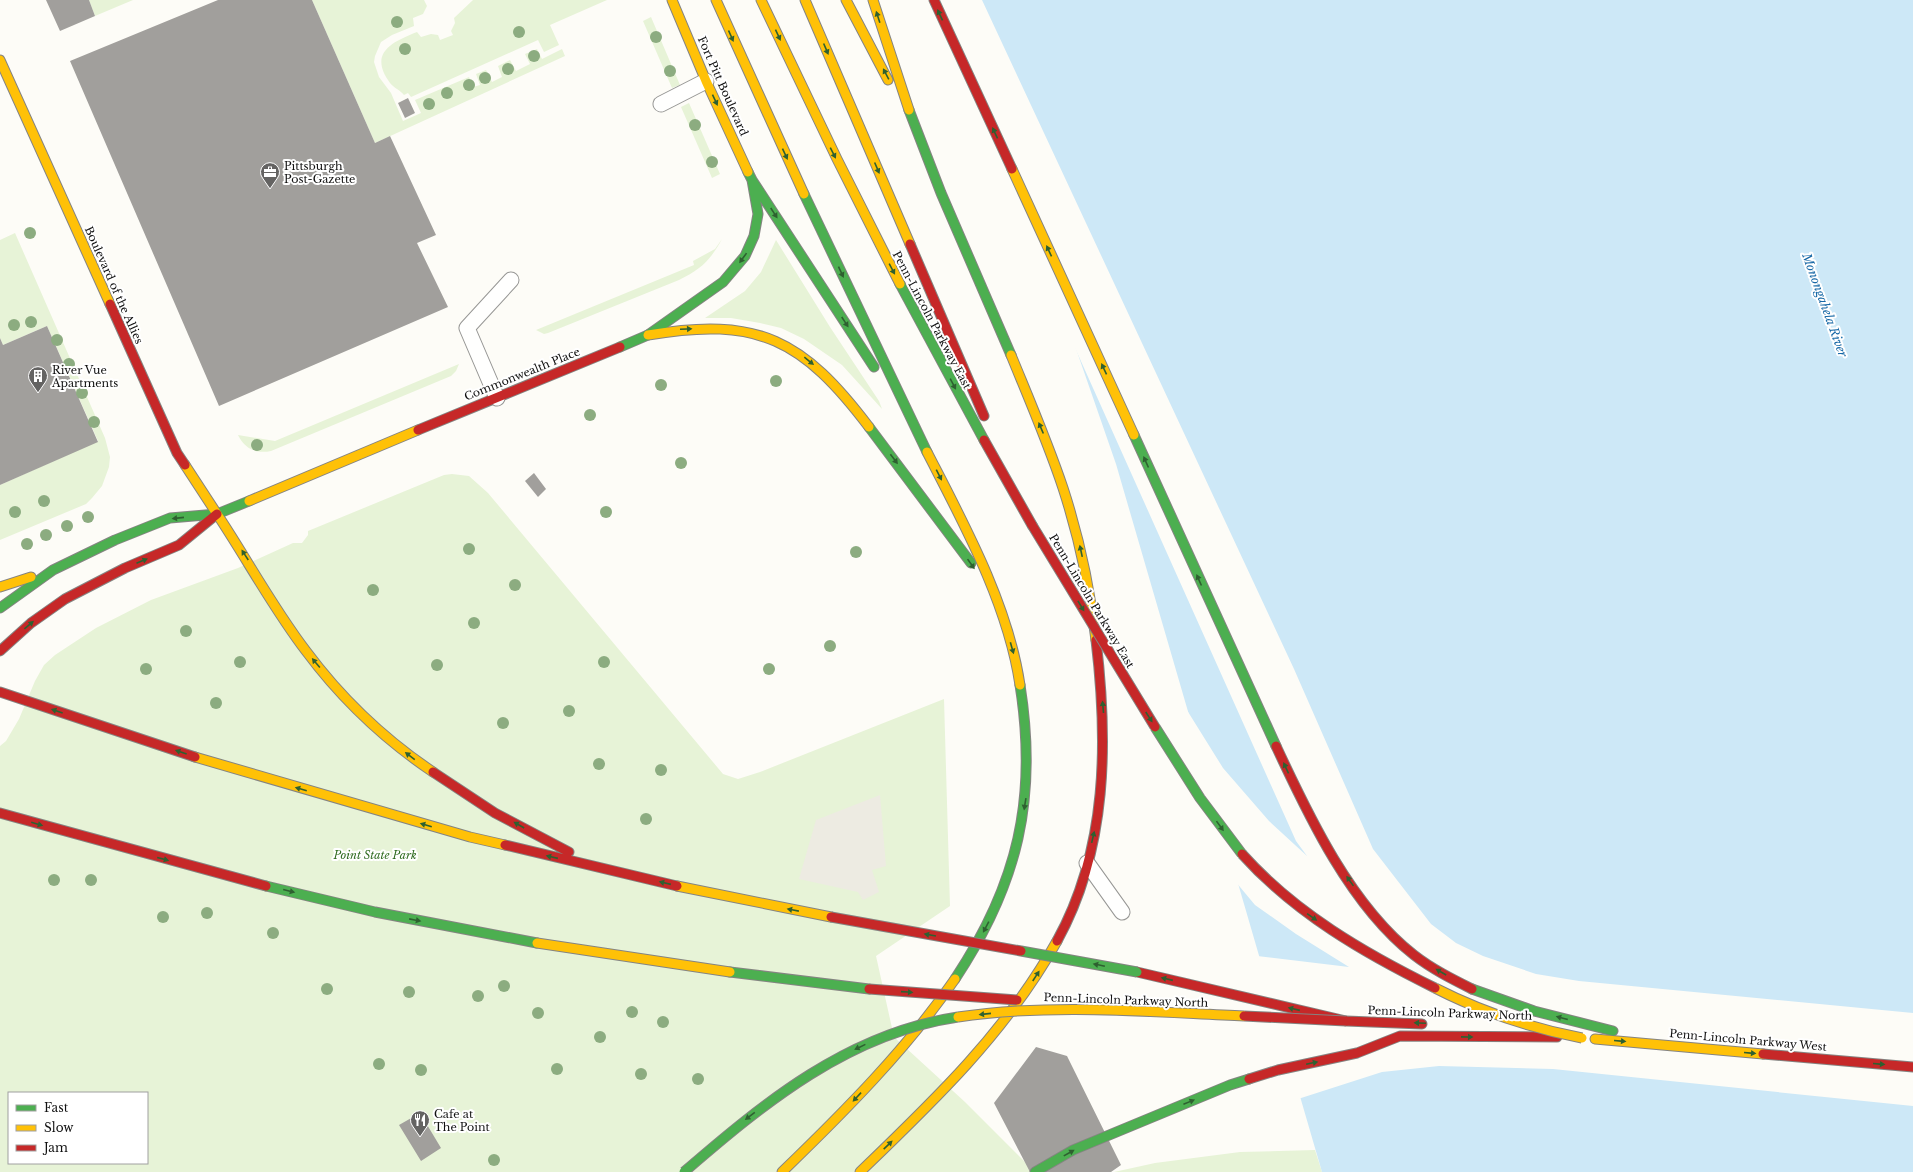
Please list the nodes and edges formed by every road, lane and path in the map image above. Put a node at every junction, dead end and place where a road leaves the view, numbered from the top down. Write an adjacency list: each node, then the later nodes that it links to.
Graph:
1 (672, 0): 9 (main road, Fort Pitt Boulevard)
2 (716, 0): 18 (main road, one-way to 18)
3 (761, 0): 20 (main road, Penn-Lincoln Parkway East, one-way to 20)
4 (805, 0): 16 (main road, one-way to 16)
5 (846, 0): 11 (main road, one-way to 5)
6 (873, 0): 11 (main road, one-way to 6)
7 (934, 0): 33 (main road, Penn-Lincoln Parkway North, one-way to 7, bridge)
8 (0, 60): 19 (main road, Boulevard of the Allies)
9 (706, 81): 10 (lane); 12 (main road, Fort Pitt Boulevard, one-way to 12)
10 (661, 104)
11 (917, 134): 28 (main road, one-way to 11)
12 (752, 180): 14 (main road, Commonwealth Place, one-way to 14); 18 (main road, one-way to 18)
13 (511, 280): 15 (lane)
14 (648, 335): 15 (main road, Commonwealth Place); 24 (main road, one-way to 24)
15 (497, 398): 19 (main road, Commonwealth Place)
16 (988, 425)
17 (995, 439): 20 (main road)
18 (922, 440): 24 (main road, one-way to 24)
19 (217, 514): 21 (main road, Commonwealth Place, one-way to 21); 25 (main road, Commonwealth Place, one-way to 19); 29 (main road, Boulevard of the Allies, one-way to 19)
20 (1032, 525): 37 (main road, Penn-Lincoln Parkway East, one-way to 37, bridge)
21 (53, 570): 22 (main road); 23 (main road, Commonwealth Place)
22 (0, 587)
23 (0, 608)
24 (1002, 610): 42 (main road, one-way to 42)
25 (0, 651)
26 (0, 692): 29 (main road, one-way to 26)
27 (0, 813): 34 (main road, one-way to 34, bridge)
28 (1087, 863): 30 (lane); 43 (main road, one-way to 28)
29 (604, 869): 31 (main road, one-way to 29, bridge)
30 (1122, 912)
31 (1346, 1021): 32 (main road, Penn-Lincoln Parkway North, one-way to 31); 41 (main road, Penn-Lincoln Parkway North, one-way to 41, bridge)
32 (1432, 1024)
33 (1503, 1027)
34 (1361, 1031)
35 (1377, 1033): 36 (main road)
36 (1400, 1036): 37 (main road, Penn-Lincoln Parkway North, one-way to 37, bridge); 44 (main road, Penn-Lincoln Parkway North, one-way to 36)
37 (1582, 1038): 40 (main road, Penn-Lincoln Parkway West, one-way to 40)
38 (1874, 1054): 39 (main road)
39 (1913, 1058)
40 (1913, 1067)
41 (684, 1172)
42 (782, 1172)
43 (860, 1172)
44 (1035, 1172)

